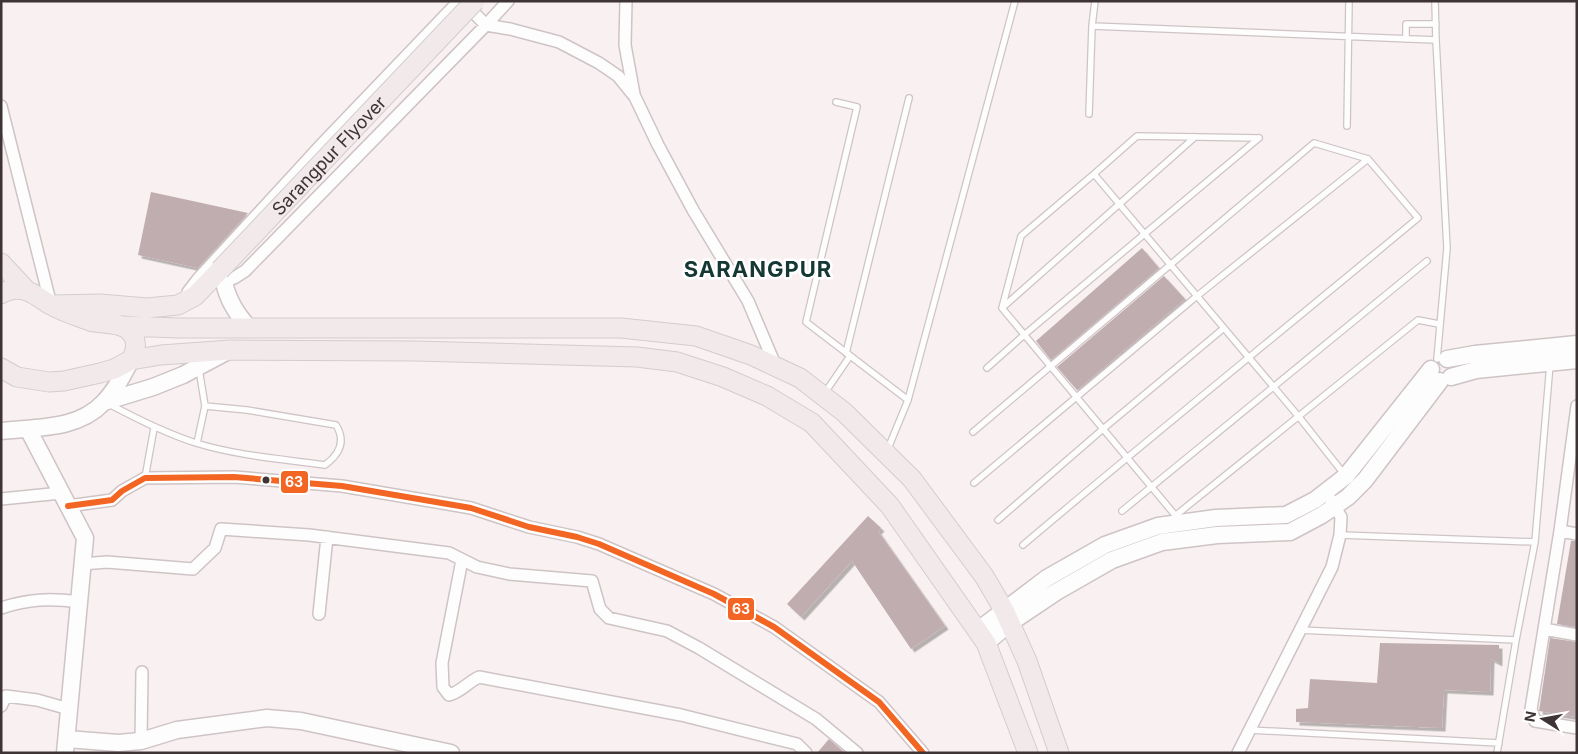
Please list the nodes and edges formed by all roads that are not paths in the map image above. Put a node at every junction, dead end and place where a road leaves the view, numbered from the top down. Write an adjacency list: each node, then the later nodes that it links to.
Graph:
1 (460, 1): 10 (street); 34 (street)
2 (474, 1): 29 (main road, Sarangpur Flyover, bridge)
3 (508, 1): 10 (street)
4 (626, 1): 15 (street)
5 (1015, 1): 59 (lane)
6 (1095, 1): 11 (lane)
7 (1349, 1): 12 (lane)
8 (1435, 1): 9 (lane)
9 (1436, 24): 13 (lane); 14 (lane)
10 (486, 25): 15 (street); 29 (street)
11 (1092, 26): 12 (lane); 19 (lane)
12 (1348, 37): 13 (lane); 20 (lane)
13 (1406, 39): 14 (lane)
14 (1436, 40): 36 (lane)
15 (635, 97): 52 (street)
16 (909, 98): 44 (lane)
17 (836, 102): 44 (lane)
18 (1, 106): 33 (street)
19 (1089, 114)
20 (1348, 126)
21 (1195, 137): 23 (lane); 24 (lane); 25 (lane)
22 (1368, 160): 28 (lane); 32 (lane); 47 (lane)
23 (1094, 174): 24 (lane); 35 (lane)
24 (1119, 204): 25 (lane); 35 (lane)
25 (1145, 235): 28 (lane); 41 (lane)
26 (1427, 261): 56 (lane)
27 (1, 263): 30 (main road)
28 (1170, 265): 32 (lane); 51 (lane)
29 (222, 276): 34 (main road, Sarangpur Flyover); 39 (main road)
30 (27, 291): 31 (main road); 33 (main road)
31 (1, 294)
32 (1197, 296): 40 (lane); 58 (lane)
33 (51, 305): 34 (main road); 37 (main road)
34 (188, 305): 38 (main road, Sarangpur Flyover)
35 (1002, 308): 41 (lane)
36 (1439, 324): 55 (lane); 63 (lane)
37 (122, 326): 38 (main road); 48 (main road)
38 (180, 328): 39 (main road); 46 (main road, Sarangpur Flyover)
39 (249, 328): 52 (main road)
40 (1224, 328): 47 (lane); 66 (lane)
41 (1024, 335): 51 (lane); 54 (lane)
42 (1577, 344): 45 (main road)
43 (230, 350): 46 (main road); 50 (main road); 97 (main road)
44 (848, 354): 57 (lane); 59 (lane)
45 (1552, 354): 49 (main road); 55 (main road); 86 (lane)
46 (161, 355): 48 (main road)
47 (1249, 358): 56 (lane); 70 (lane)
48 (131, 360): 53 (main road); 60 (main road)
49 (1577, 360)
50 (199, 366): 60 (main road); 61 (lane)
51 (1050, 366): 58 (lane); 67 (lane)
52 (776, 367): 57 (main road)
53 (1, 368)
54 (987, 368)
55 (1441, 369): 71 (main road); 78 (main road)
56 (1273, 387): 63 (lane); 74 (lane)
57 (823, 396): 69 (main road)
58 (1076, 396): 66 (lane); 73 (lane)
59 (908, 400): 69 (lane)
60 (104, 402): 64 (main road); 65 (lane)
61 (205, 406): 68 (lane); 68 (lane)
62 (1577, 406): 82 (street)
63 (1298, 417): 71 (lane); 81 (lane)
64 (11, 428): 77 (main road)
65 (154, 428): 68 (lane); 72 (lane)
66 (1103, 429): 70 (lane); 80 (lane)
67 (973, 432)
68 (197, 443)
69 (886, 454): 93 (main road)
70 (1126, 458): 74 (lane); 87 (lane)
71 (1346, 476): 75 (main road)
72 (145, 478): 77 (street); 110 (street)
73 (974, 483)
74 (1151, 487): 79 (lane); 81 (lane)
75 (1326, 492): 78 (street); 81 (main road)
76 (1, 498): 77 (street)
77 (64, 499): 89 (main road)
78 (1335, 506): 84 (street); 93 (main road)
79 (1122, 511)
80 (998, 520)
81 (1178, 520): 93 (main road)
82 (1560, 531): 83 (street); 94 (street)
83 (1577, 534)
84 (1340, 536): 86 (lane); 95 (street)
85 (327, 537): 88 (street); 89 (street); 92 (street)
86 (1536, 542): 98 (lane)
87 (1023, 545)
88 (462, 560): 108 (street); 109 (street)
89 (82, 564): 90 (main road)
90 (79, 602): 91 (street); 101 (main road)
91 (2, 605)
92 (319, 614)
93 (1007, 616): 97 (main road); 112 (main road)
94 (1544, 629): 96 (street); 102 (street)
95 (1299, 630): 98 (lane); 103 (street)
96 (1577, 635)
97 (981, 637): 111 (main road)
98 (1516, 640): 105 (lane)
99 (142, 672): 104 (street)
100 (3, 699): 101 (street)
101 (70, 709): 106 (main road)
102 (1577, 728)
103 (1249, 730): 105 (lane); 113 (street)
104 (141, 741): 106 (main road); 107 (main road)
105 (1499, 743): 114 (lane)
106 (66, 746)
107 (444, 752)
108 (806, 753)
109 (857, 753)
110 (923, 753)
111 (1028, 753)
112 (1059, 753)
113 (1238, 753)
114 (1497, 753)

